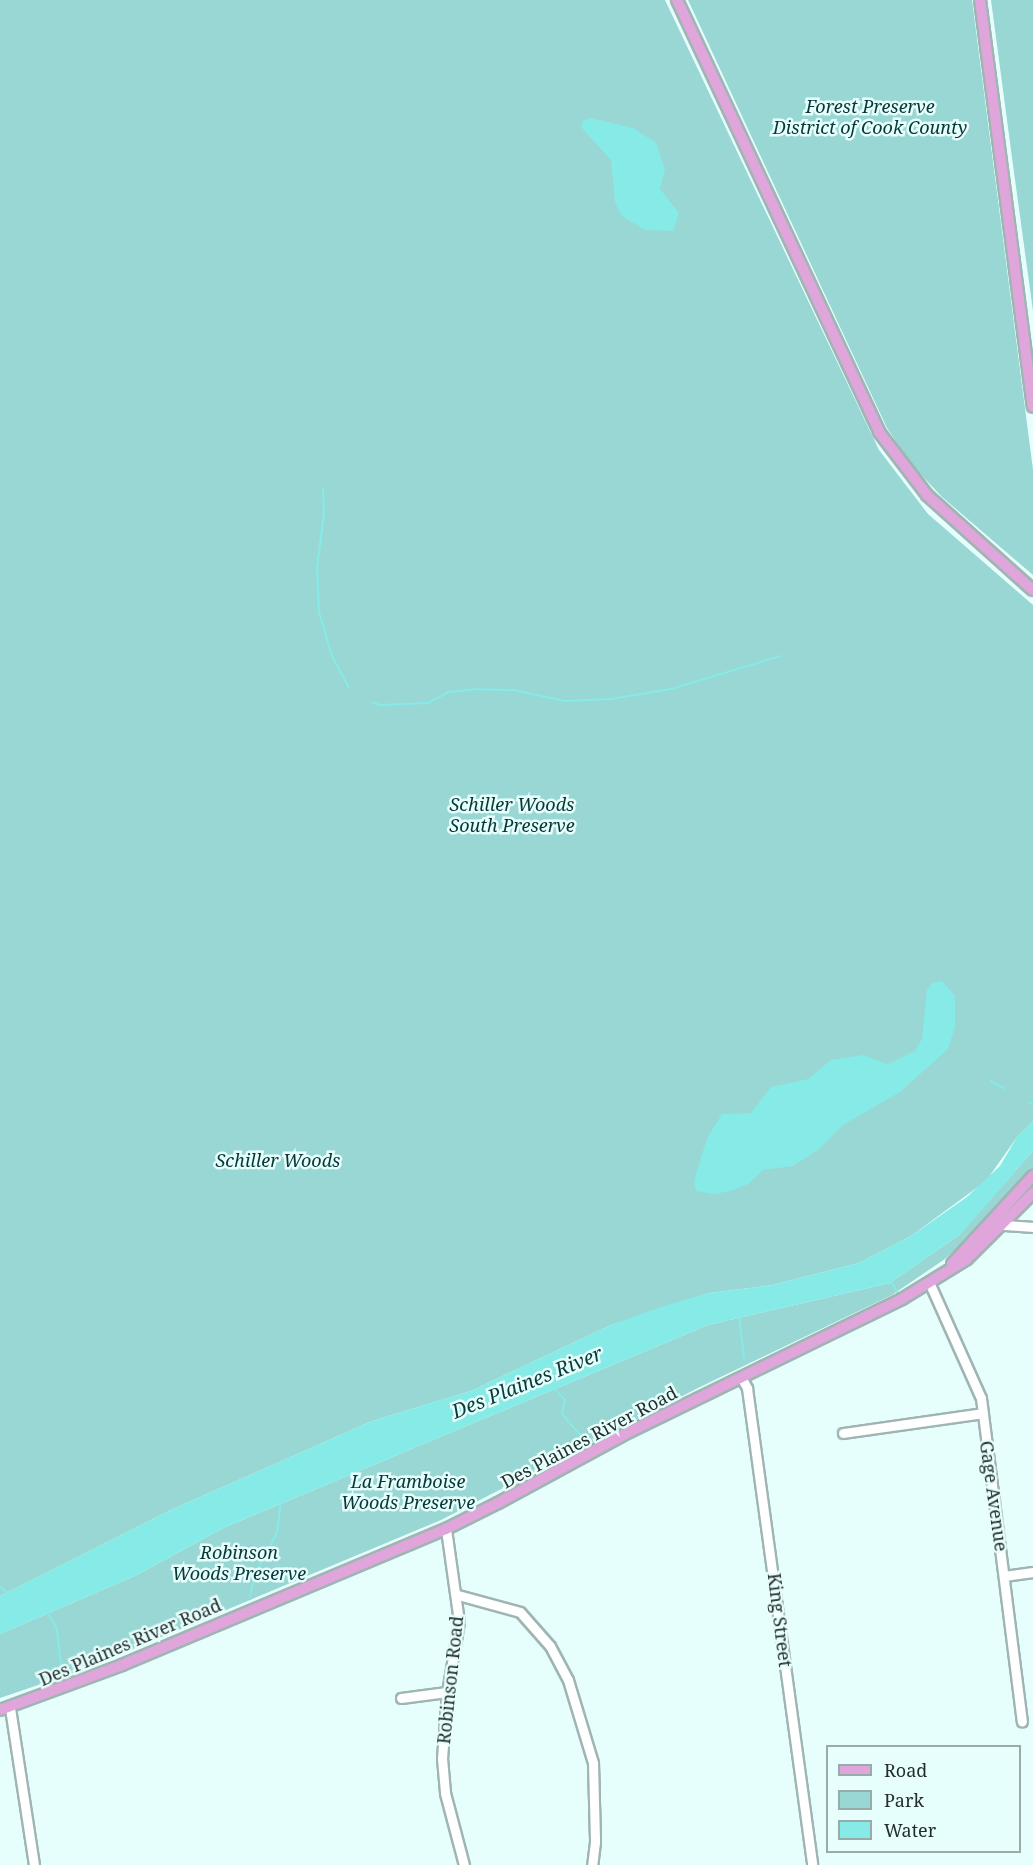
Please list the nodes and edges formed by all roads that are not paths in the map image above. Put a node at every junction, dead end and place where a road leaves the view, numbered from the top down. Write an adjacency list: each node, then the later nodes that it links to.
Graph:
1 (677, 0): 4 (main road)
2 (980, 0): 3 (main road)
3 (1033, 407)
4 (1033, 590)
5 (1033, 1176): 9 (main road, Des Plaines River Road)
6 (1033, 1193): 7 (main road, Des Plaines River Road)
7 (1005, 1225): 8 (street); 9 (main road, Des Plaines River Road)
8 (1033, 1227)
9 (950, 1267): 10 (main road, Des Plaines River Road)
10 (928, 1282): 11 (main road, Des Plaines River Road); 12 (street, Gage Avenue)
11 (741, 1377): 14 (main road, Des Plaines River Road); 25 (street, King Street)
12 (983, 1413): 13 (street); 16 (street, Gage Avenue)
13 (843, 1433)
14 (446, 1528): 17 (street, Robinson Road); 20 (main road, Des Plaines River Road)
15 (1033, 1572): 16 (street)
16 (1004, 1576): 21 (street, Gage Avenue)
17 (458, 1595): 18 (street, Robinson Road); 24 (street)
18 (447, 1692): 19 (street); 23 (street, Robinson Road)
19 (401, 1698)
20 (5, 1709): 22 (street)
21 (1022, 1720)
22 (34, 1865)
23 (464, 1865)
24 (592, 1865)
25 (812, 1865)

